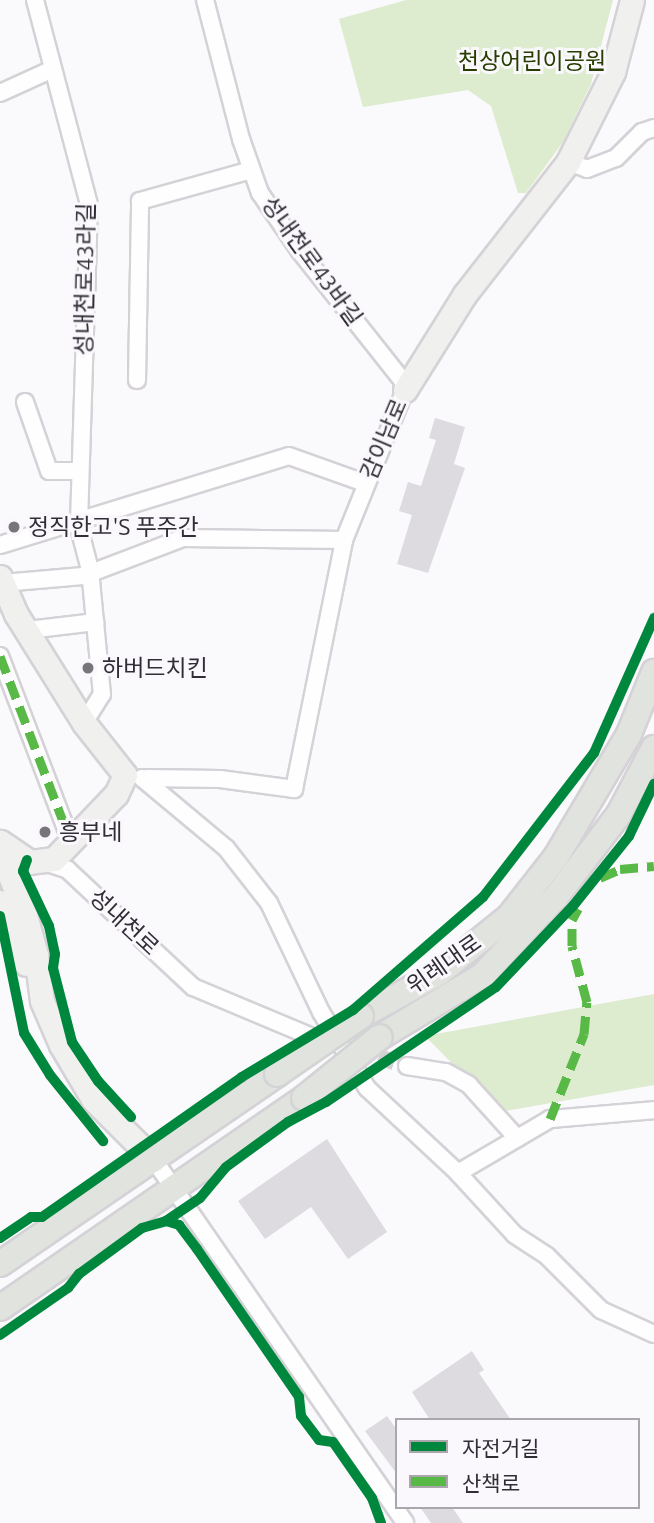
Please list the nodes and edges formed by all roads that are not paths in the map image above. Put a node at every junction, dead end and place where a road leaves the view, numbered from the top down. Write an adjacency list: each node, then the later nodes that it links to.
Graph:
1 (34, 0): 4 (street, 성내천로43라길)
2 (205, 0): 8 (street, 성내천로43바길)
3 (632, 0): 7 (street, 감이남로)
4 (53, 69): 5 (street); 12 (street, 성내천로43라길)
5 (0, 93)
6 (654, 128): 7 (street)
7 (568, 162): 10 (street, 감이남로)
8 (251, 170): 9 (street); 10 (street, 성내천로43바길)
9 (137, 380)
10 (405, 390): 13 (street, 감이남로)
11 (25, 402): 12 (street)
12 (79, 471): 14 (street, 성내천로43라길)
13 (365, 483): 14 (street); 15 (street, 감이남로)
14 (81, 522): 16 (street); 17 (street, 성내천로43라길)
15 (344, 540): 17 (street); 25 (street, 감이남로)
16 (0, 544)
17 (90, 570): 18 (street); 19 (street, 성내천로43라길)
18 (1, 580): 20 (street)
19 (96, 622): 20 (street); 23 (street)
20 (28, 630): 23 (street)
21 (0, 656): 27 (street)
22 (654, 672): 36 (main road, 위례대로, bridge)
23 (84, 723): 25 (street)
24 (654, 748): 38 (main road, 위례대로, bridge)
25 (136, 777): 27 (street); 37 (street)
26 (0, 842): 29 (street)
27 (71, 842): 29 (street)
28 (0, 851): 31 (street)
29 (44, 862): 32 (street, 성내천로)
30 (0, 902): 31 (street)
31 (42, 1001): 36 (street)
32 (312, 1037)
33 (407, 1066): 35 (street)
34 (654, 1110): 35 (street)
35 (517, 1138): 37 (street)
36 (154, 1160): 38 (street); 39 (main road, 위례대로)
37 (458, 1173): 41 (street)
38 (174, 1189): 40 (main road, 위례대로); 42 (street)
39 (0, 1264)
40 (0, 1308)
41 (654, 1334)
42 (402, 1522)

